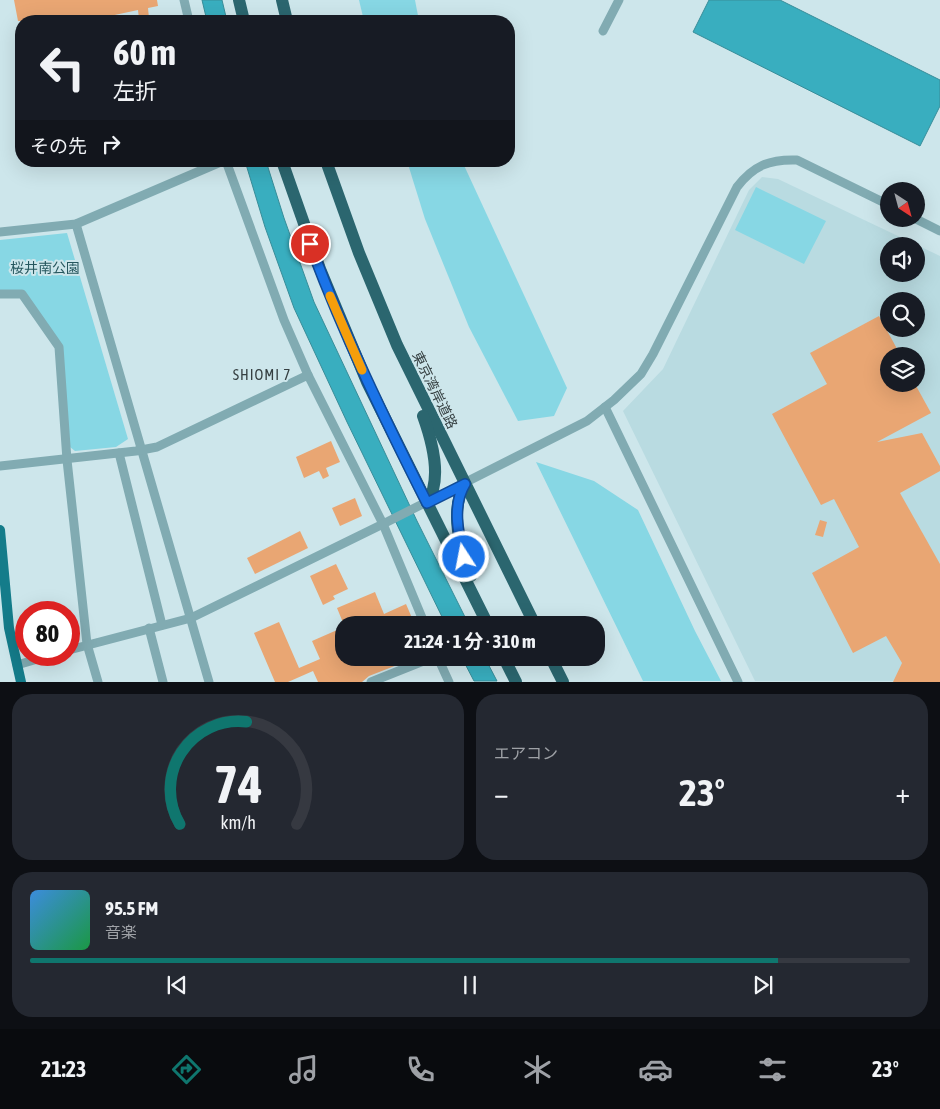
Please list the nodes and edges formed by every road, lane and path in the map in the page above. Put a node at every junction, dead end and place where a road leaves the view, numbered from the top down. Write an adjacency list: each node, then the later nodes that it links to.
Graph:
1 (184, 0): 5 (street)
2 (239, 0): 6 (highway)
3 (282, 0): 7 (highway)
4 (619, 0): 8 (street)
5 (188, 15)
6 (243, 15)
7 (286, 15)
8 (604, 31)
9 (210, 167): 15 (street)
10 (226, 167): 20 (street)
11 (284, 167): 27 (highway)
12 (328, 167): 19 (highway, 東京湾岸道路)
13 (880, 201): 21 (street)
14 (925, 223): 16 (street)
15 (76, 224): 17 (street); 22 (street)
16 (940, 230)
17 (0, 232)
18 (0, 294): 24 (street)
19 (397, 345): 26 (highway, 東京湾岸道路); 27 (highway)
20 (308, 375): 22 (street); 28 (street)
21 (606, 407): 26 (street); 53 (street)
22 (142, 450): 23 (street); 34 (street)
23 (119, 453): 24 (street); 35 (street)
24 (67, 460): 25 (street); 37 (street)
25 (0, 466)
26 (465, 484): 27 (street); 32 (highway); 33 (highway, 東京湾岸道路)
27 (427, 503): 28 (street); 31 (highway)
28 (383, 524): 30 (street); 34 (street)
29 (0, 530): 39 (main road)
30 (421, 616)
31 (484, 616)
32 (486, 616)
33 (531, 616)
34 (191, 618): 35 (street); 48 (street)
35 (162, 625): 36 (street)
36 (149, 628): 37 (street); 47 (street)
37 (87, 644): 38 (street); 46 (street)
38 (80, 646)
39 (15, 656)
40 (17, 666): 45 (main road)
41 (411, 666): 49 (street)
42 (442, 666): 50 (street)
43 (508, 666): 51 (highway)
44 (556, 666): 52 (highway)
45 (21, 682)
46 (98, 682)
47 (162, 682)
48 (209, 682)
49 (371, 682)
50 (449, 682)
51 (516, 682)
52 (564, 682)
53 (738, 682)

